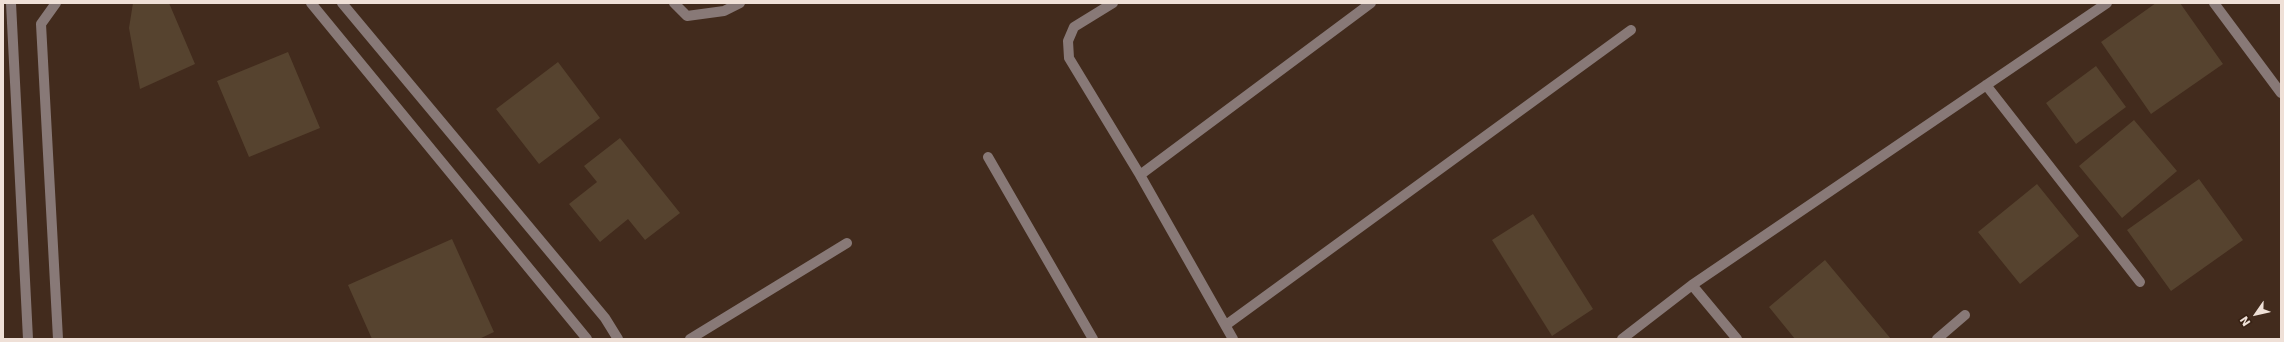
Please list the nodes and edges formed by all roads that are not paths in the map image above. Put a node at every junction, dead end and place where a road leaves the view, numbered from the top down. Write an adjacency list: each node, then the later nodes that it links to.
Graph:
1 (12, 3): 21 (street)
2 (56, 3): 22 (street)
3 (311, 3): 23 (street)
4 (342, 3): 24 (street)
5 (674, 3): 6 (street)
6 (740, 3)
7 (1113, 3): 15 (street)
8 (1371, 3): 15 (street)
9 (2107, 3): 12 (street)
10 (2214, 3): 13 (street)
11 (1631, 30): 20 (street)
12 (1986, 85): 17 (street); 18 (street)
13 (2281, 93)
14 (988, 157): 26 (street)
15 (1140, 175): 20 (street)
16 (846, 243): 25 (street)
17 (2140, 282)
18 (1692, 285): 28 (street); 29 (street)
19 (1965, 316): 30 (street)
20 (1226, 326): 27 (street)
21 (28, 339)
22 (58, 339)
23 (587, 339)
24 (618, 339)
25 (690, 339)
26 (1093, 339)
27 (1233, 339)
28 (1622, 339)
29 (1737, 339)
30 (1936, 339)

